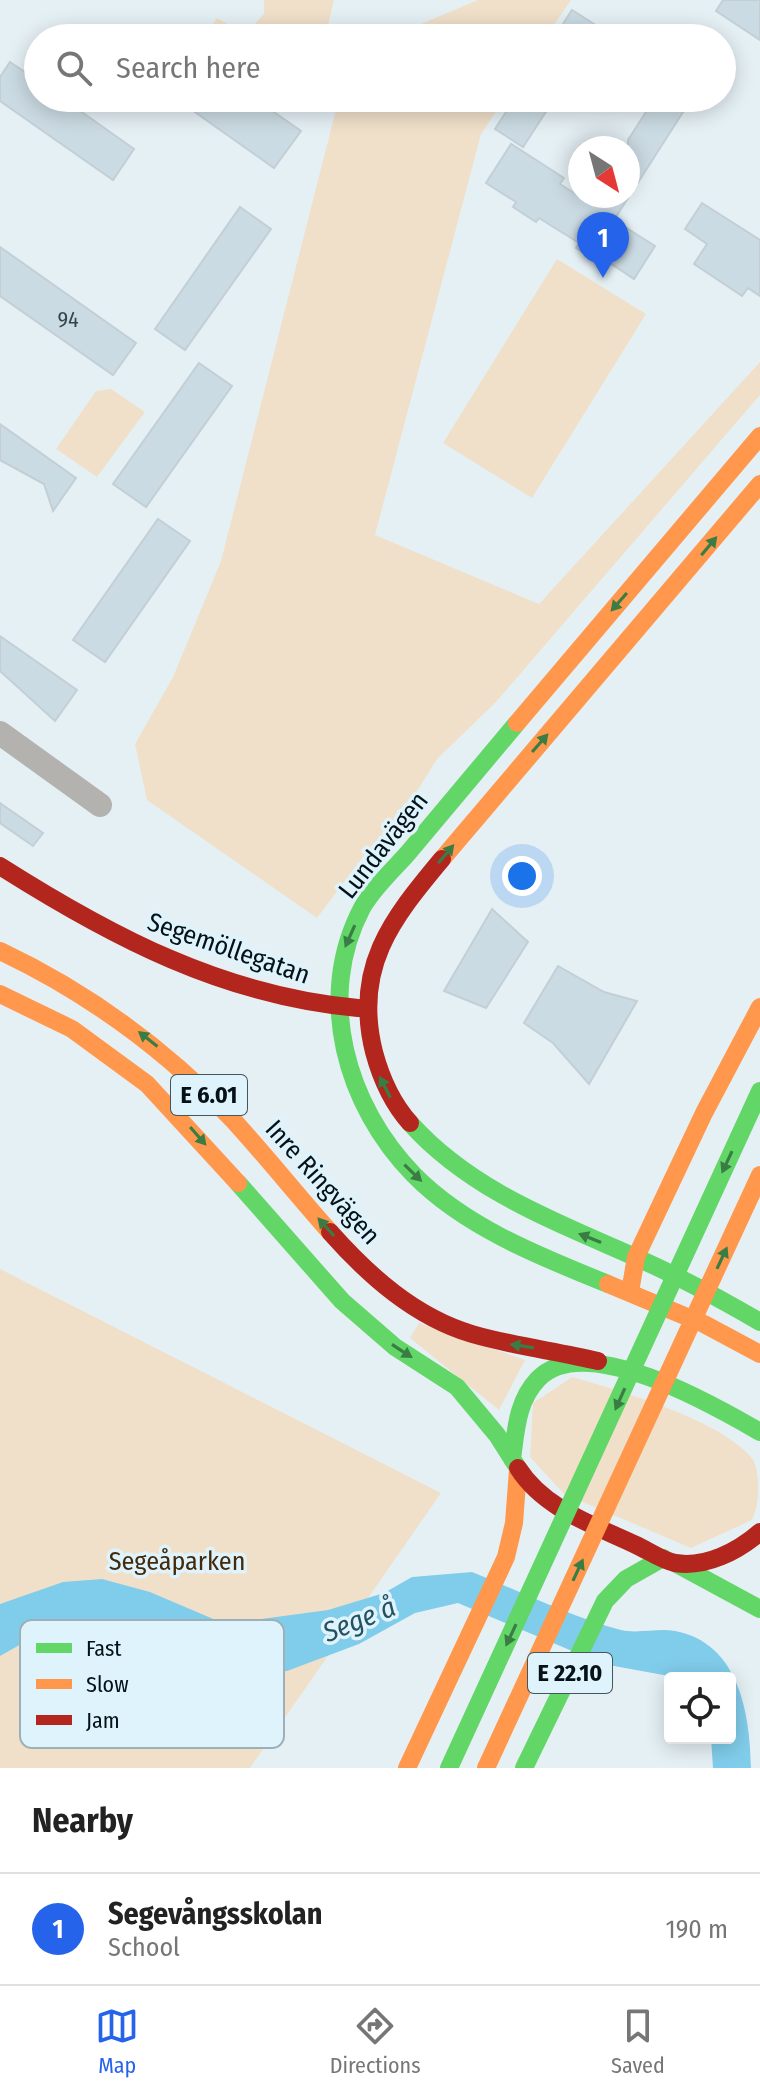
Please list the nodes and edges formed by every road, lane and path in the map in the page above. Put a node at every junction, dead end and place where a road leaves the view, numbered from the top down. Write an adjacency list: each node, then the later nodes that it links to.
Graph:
1 (760, 436): 9 (main road, Lundavägen, one-way to 9)
2 (760, 484): 10 (main road, Lundavägen, one-way to 2)
3 (0, 733): 4 (street)
4 (100, 805)
5 (0, 866): 9 (main road, Segemöllegatan)
6 (0, 951): 17 (main road, Inre Ringvägen / E 6.01, one-way to 6)
7 (0, 994): 21 (main road, E 6.01, one-way to 21)
8 (760, 1007): 13 (main road)
9 (338, 1008): 10 (main road, Segemöllegatan); 14 (main road, Lundavägen, one-way to 14)
10 (366, 1008): 13 (main road, Lundavägen, one-way to 10)
11 (760, 1091): 26 (main road, one-way to 26, bridge)
12 (760, 1175): 27 (main road, one-way to 12, bridge)
13 (636, 1257): 14 (main road); 15 (main road, Lundavägen)
14 (630, 1292): 16 (main road, Lundavägen)
15 (760, 1322)
16 (760, 1354)
17 (598, 1361): 18 (main road, Inre Ringvägen); 21 (main road)
18 (743, 1422): 19 (main road); 20 (main road)
19 (760, 1432)
20 (760, 1438)
21 (515, 1464): 23 (main road); 25 (main road)
22 (760, 1532): 23 (main road)
23 (669, 1560): 24 (main road); 28 (main road, E 22.10)
24 (760, 1609)
25 (407, 1768)
26 (449, 1768)
27 (486, 1768)
28 (524, 1768)

